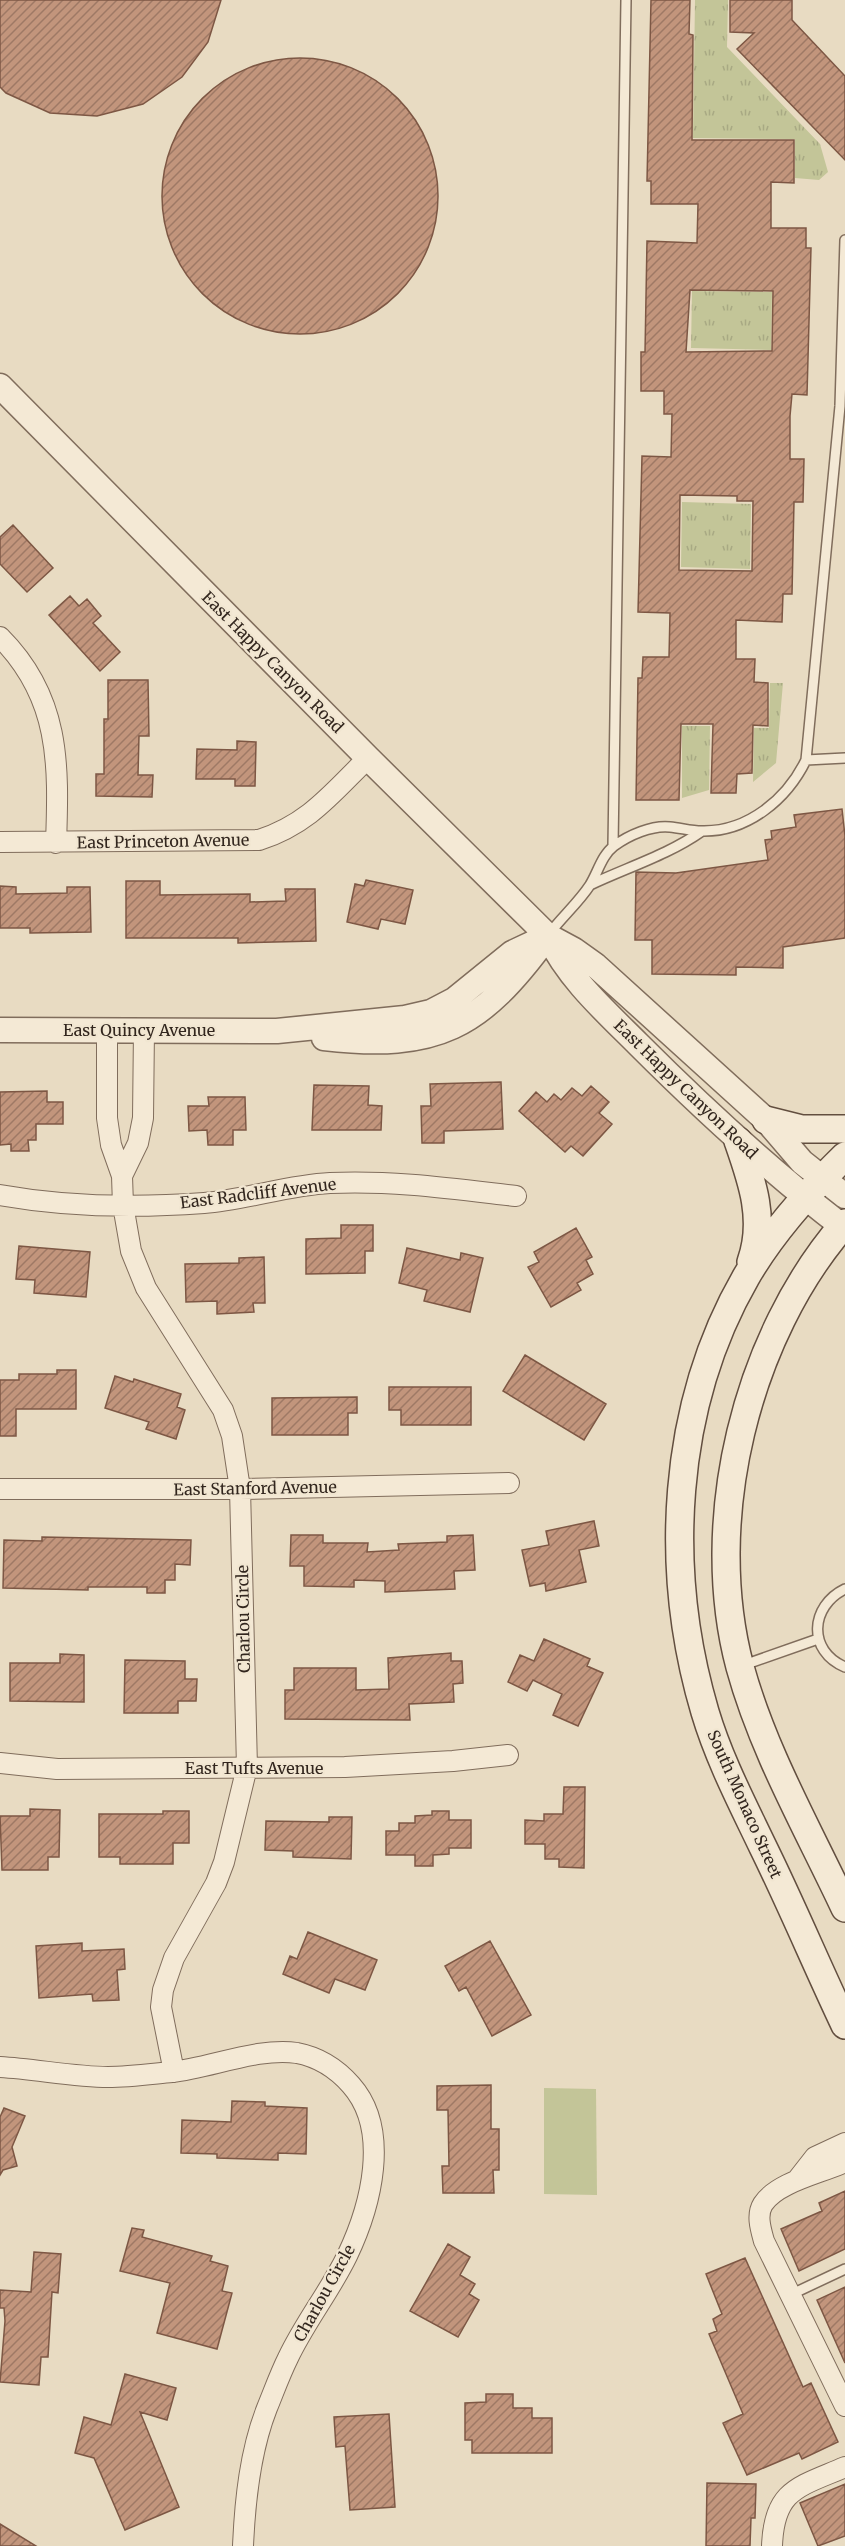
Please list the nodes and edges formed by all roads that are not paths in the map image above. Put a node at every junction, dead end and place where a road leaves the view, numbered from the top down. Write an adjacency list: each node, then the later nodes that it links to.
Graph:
1 (626, 0): 11 (lane)
2 (845, 240): 7 (lane)
3 (0, 386): 5 (street, East Happy Canyon Road)
4 (0, 637): 10 (street)
5 (368, 758): 10 (street, East Princeton Avenue); 13 (street, East Happy Canyon Road)
6 (845, 758): 7 (lane)
7 (806, 760): 8 (lane)
8 (702, 831): 11 (lane); 12 (lane)
9 (0, 842): 10 (street, East Princeton Avenue)
10 (56, 843)
11 (613, 846): 12 (lane)
12 (590, 885): 13 (lane)
13 (548, 936): 15 (street, East Quincy Avenue); 17 (street, East Happy Canyon Road); 19 (street, East Happy Canyon Road)
14 (107, 1029): 15 (street, East Quincy Avenue); 16 (street, East Quincy Avenue); 21 (street, Charlou Circle)
15 (144, 1029): 21 (street, Charlou Circle)
16 (0, 1030)
17 (766, 1120): 18 (main road); 22 (street, East Happy Canyon Road)
18 (845, 1130)
19 (738, 1141): 22 (street, East Happy Canyon Road); 28 (main road)
20 (845, 1156): 22 (main road)
21 (122, 1176): 26 (street, Charlou Circle)
22 (814, 1188): 25 (street, East Happy Canyon Road); 27 (street, East Happy Canyon Road); 28 (main road, South Monaco Street)
23 (0, 1195): 26 (street, East Radcliff Avenue)
24 (516, 1196): 26 (street, East Radcliff Avenue)
25 (845, 1196)
26 (123, 1205): 31 (street, Charlou Circle)
27 (844, 1226): 34 (main road)
28 (746, 1278): 40 (main road, South Monaco Street)
29 (510, 1483): 31 (street, East Stanford Avenue)
30 (0, 1489): 31 (street, East Stanford Avenue)
31 (240, 1489): 38 (street, Charlou Circle)
32 (845, 1589): 33 (lane)
33 (818, 1639): 34 (lane); 35 (lane)
34 (740, 1666): 39 (main road)
35 (845, 1667)
36 (508, 1755): 38 (street, East Tufts Avenue)
37 (0, 1763): 38 (street, East Tufts Avenue)
38 (247, 1767): 42 (street, Charlou Circle)
39 (845, 1908)
40 (845, 2025)
41 (0, 2067): 42 (street, Charlou Circle)
42 (174, 2072): 50 (street, Charlou Circle)
43 (845, 2143): 45 (street)
44 (845, 2162): 45 (street)
45 (797, 2180): 47 (street)
46 (845, 2269): 47 (lane)
47 (790, 2295): 48 (street)
48 (845, 2406)
49 (845, 2467): 51 (street)
50 (243, 2546)
51 (772, 2546)

